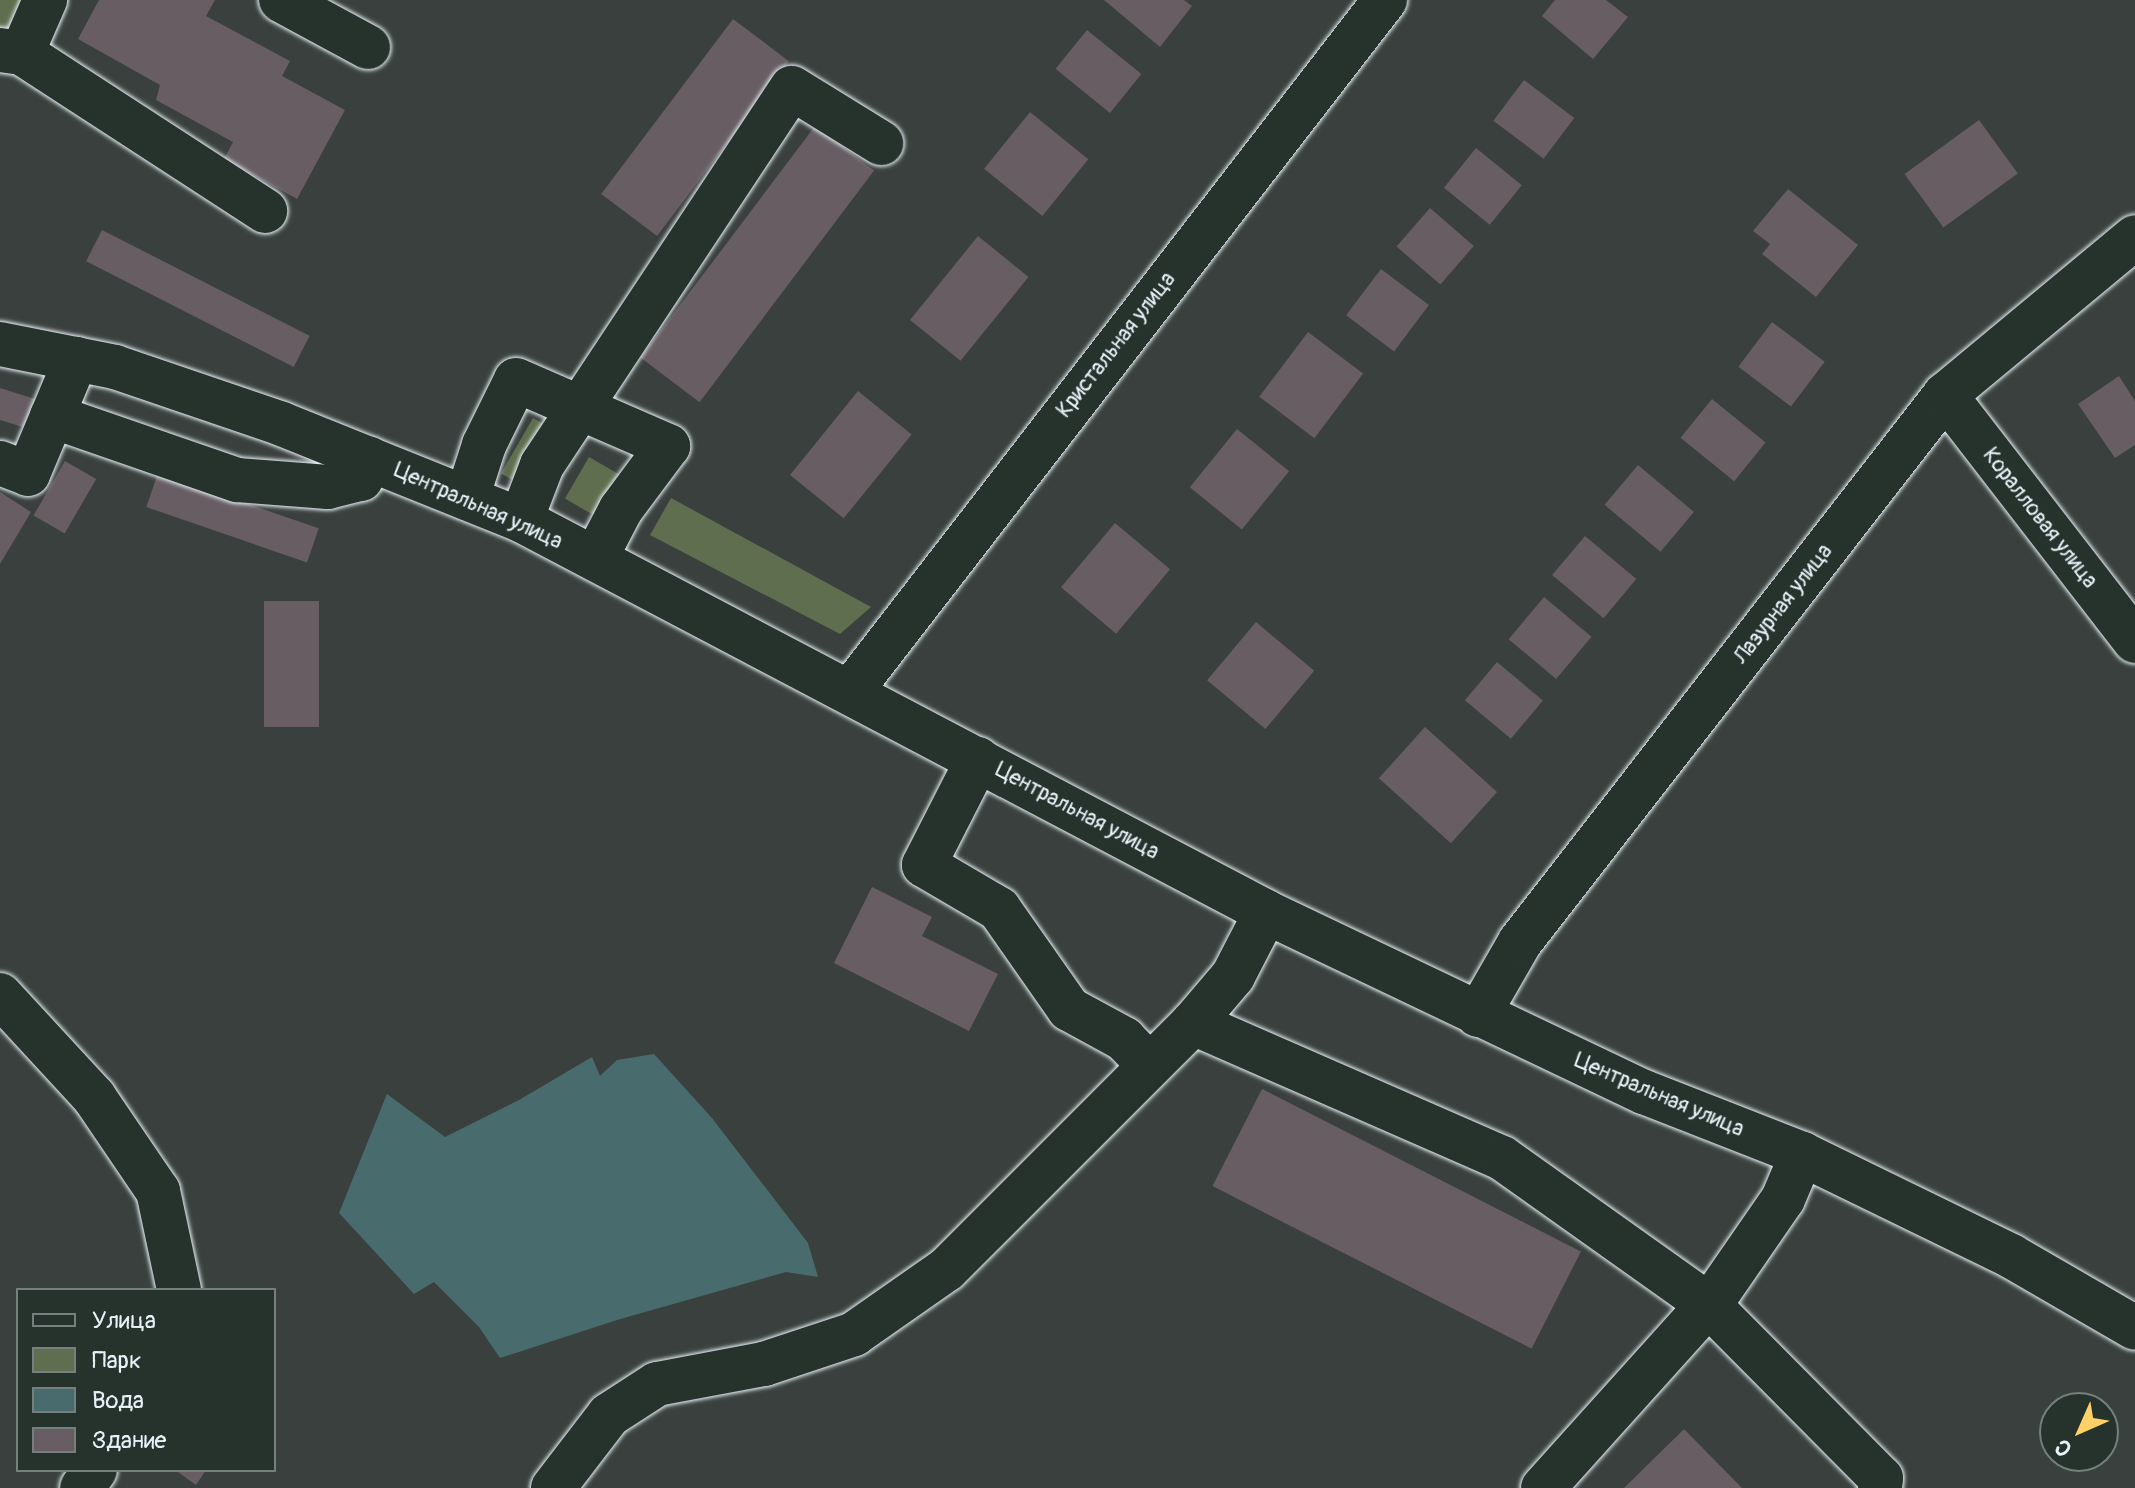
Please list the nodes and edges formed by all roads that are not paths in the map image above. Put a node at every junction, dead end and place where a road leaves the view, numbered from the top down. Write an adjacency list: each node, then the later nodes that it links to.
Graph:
1 (45, 0): 5 (street)
2 (281, 0): 4 (street)
3 (1385, 0): 20 (street, Кристальная улица)
4 (368, 47)
5 (11, 52): 7 (street)
6 (881, 143): 12 (street)
7 (265, 211)
8 (2135, 237): 11 (street, Лазурная улица)
9 (0, 344): 10 (street, Центральная улица)
10 (76, 359): 13 (street); 14 (street, Центральная улица)
11 (1945, 395): 19 (street, Коралловая улица); 24 (street, Лазурная улица)
12 (579, 407): 16 (street); 17 (street); 18 (street)
13 (52, 416): 14 (street); 15 (street)
14 (369, 459): 16 (street, Центральная улица)
15 (0, 463)
16 (467, 498): 17 (street, Центральная улица)
17 (521, 520): 18 (street, Центральная улица)
18 (595, 559): 20 (street, Центральная улица)
19 (2135, 641)
20 (850, 692): 21 (street, Центральная улица)
21 (978, 759): 22 (street, Центральная улица); 26 (street)
22 (1266, 912): 24 (street, Центральная улица); 25 (street)
23 (0, 995): 28 (street)
24 (1478, 1015): 27 (street, Центральная улица)
25 (1193, 1023): 26 (street); 29 (street)
26 (1150, 1066): 31 (street)
27 (1802, 1154): 29 (street); 30 (street, Центральная улица)
28 (179, 1288)
29 (1709, 1305): 32 (street); 33 (street)
30 (2135, 1328)
31 (553, 1488)
32 (1543, 1488)
33 (1880, 1488)

